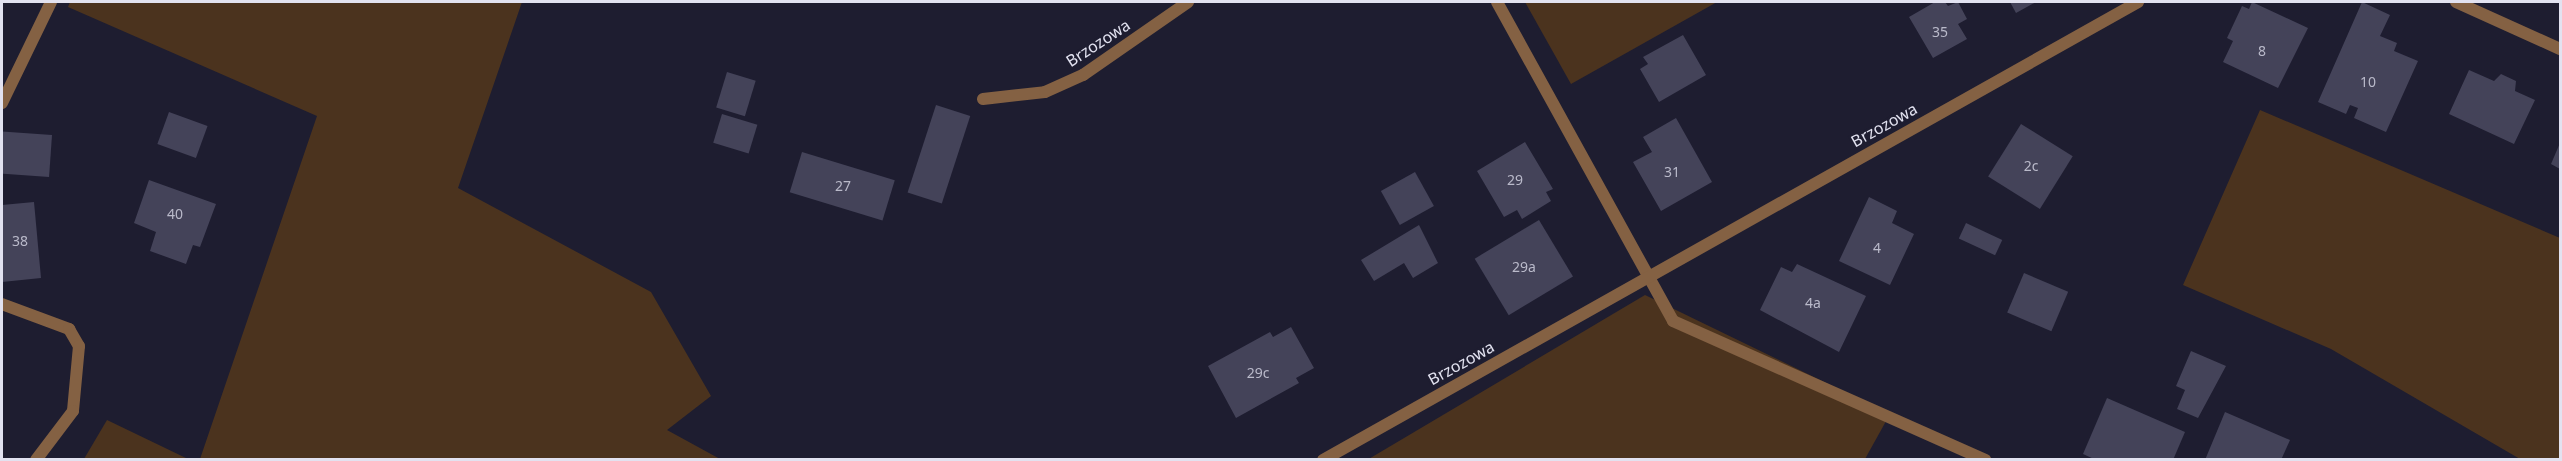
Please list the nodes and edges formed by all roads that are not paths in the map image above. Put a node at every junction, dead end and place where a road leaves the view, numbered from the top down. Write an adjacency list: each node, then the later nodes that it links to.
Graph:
1 (51, 2): 8 (street)
2 (1188, 2): 7 (street, Brzozowa)
3 (1497, 2): 9 (street)
4 (2138, 2): 9 (street, Brzozowa)
5 (2456, 2): 6 (street)
6 (2560, 49)
7 (983, 99)
8 (2, 103)
9 (1646, 278): 12 (street, Brzozowa); 13 (street)
10 (2, 304): 11 (street)
11 (36, 459)
12 (1323, 459)
13 (1985, 459)

